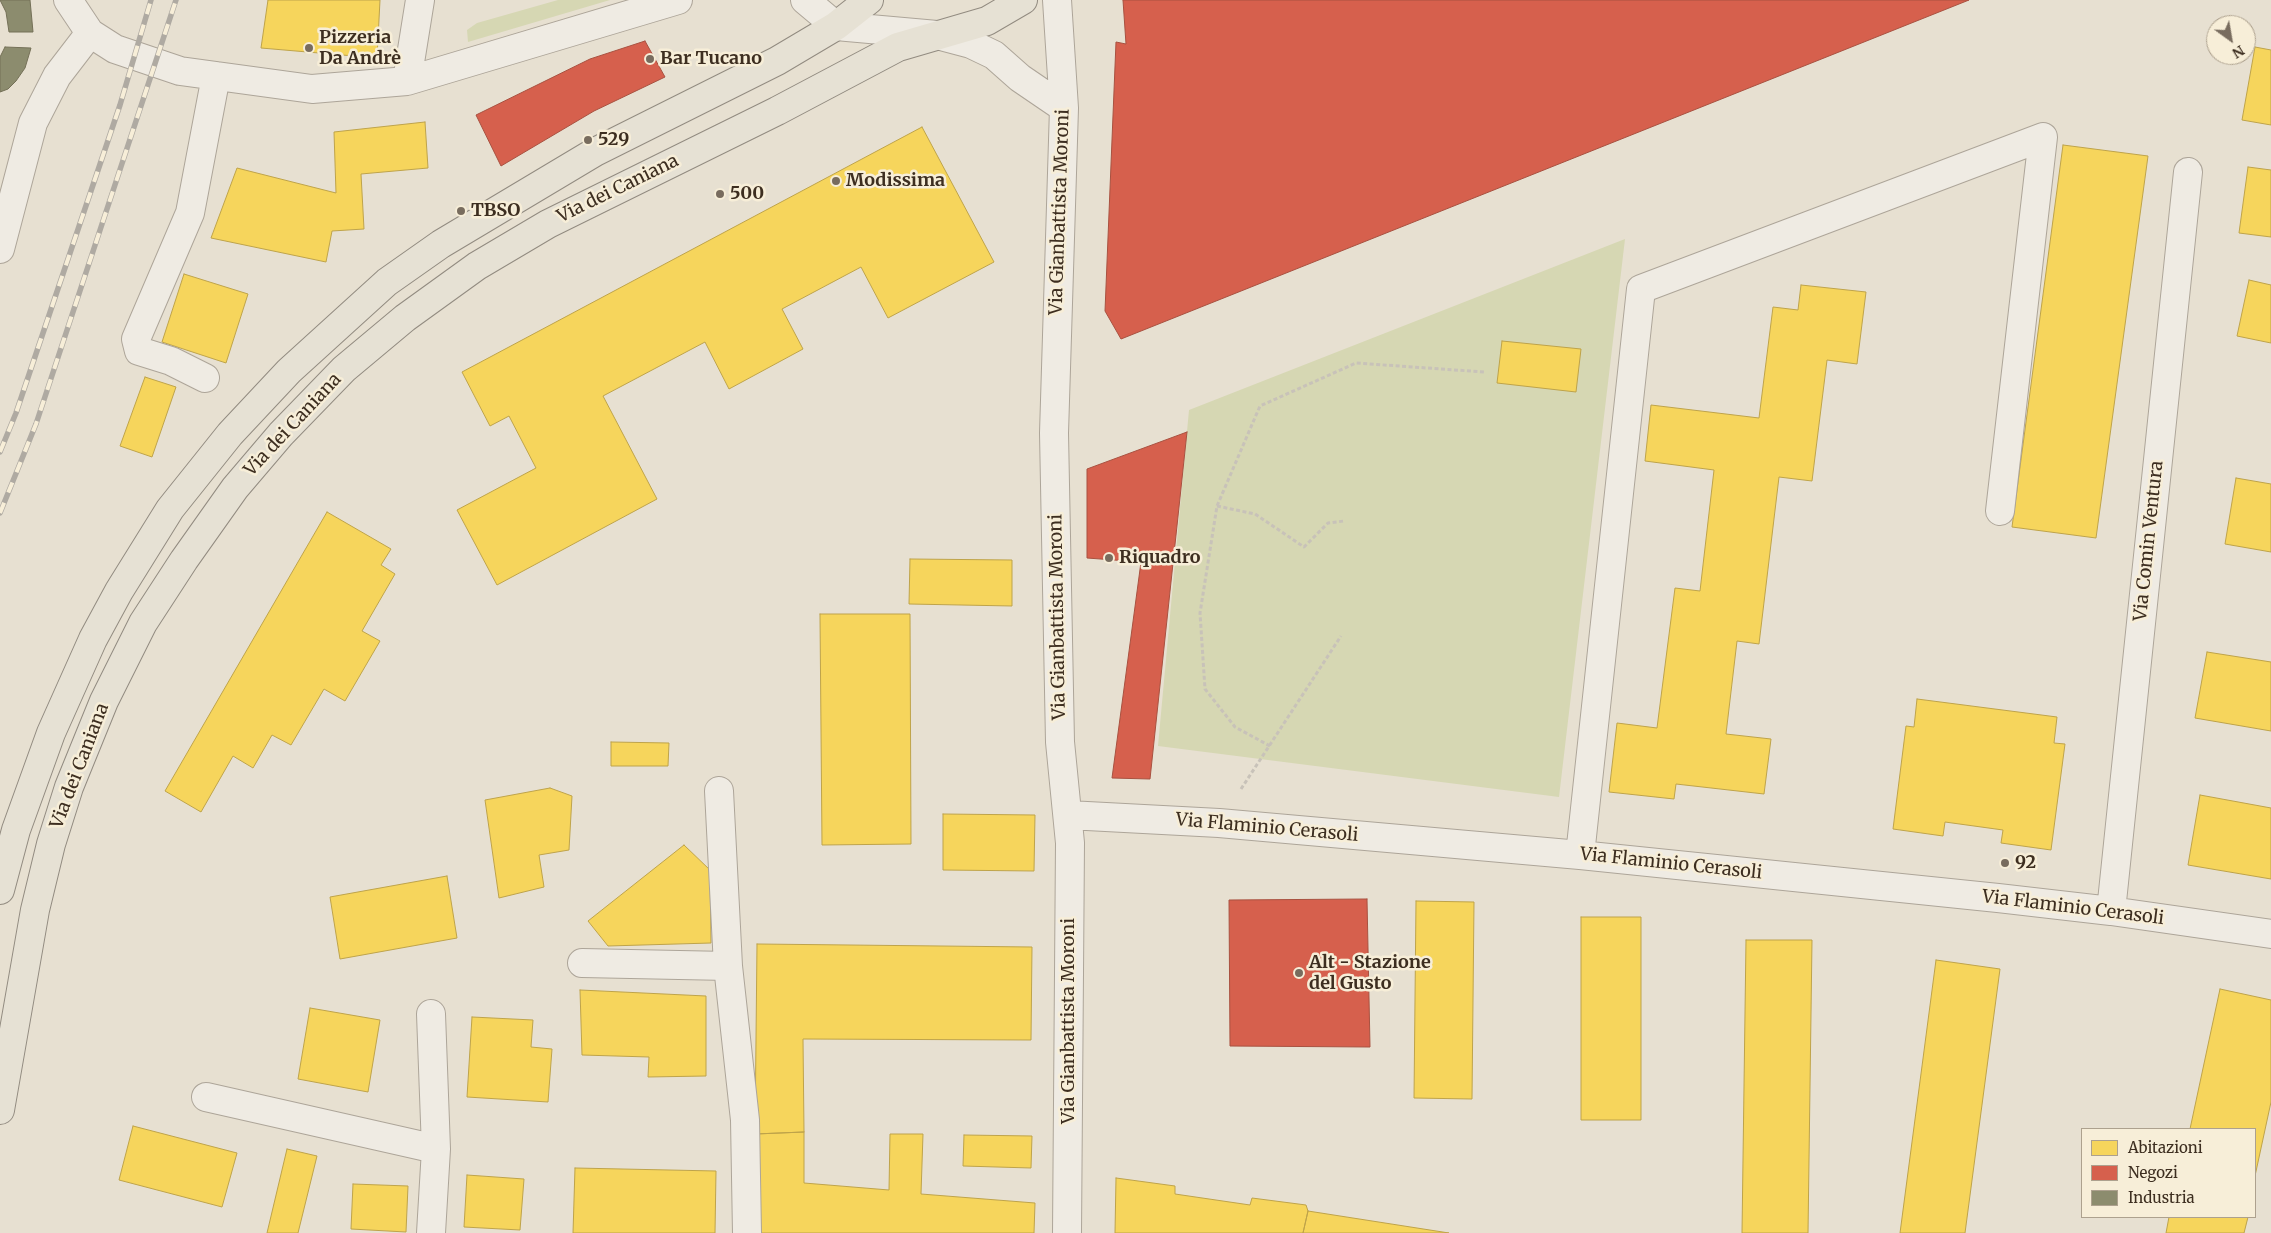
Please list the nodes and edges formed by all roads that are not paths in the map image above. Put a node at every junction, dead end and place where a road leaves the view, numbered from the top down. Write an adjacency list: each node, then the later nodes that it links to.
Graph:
1 (68, 0): 9 (street)
2 (420, 0): 12 (street)
3 (678, 0): 12 (street)
4 (805, 0): 8 (street)
5 (869, 0): 8 (main road, Via dei Caniana)
6 (1023, 0): 10 (main road, Via dei Caniana)
7 (1057, 0): 13 (street, Via Gianbattista Moroni)
8 (836, 26): 10 (street); 21 (main road, Via dei Caniana)
9 (90, 33): 11 (street); 15 (street)
10 (937, 35): 13 (street); 28 (main road, Via dei Caniana)
11 (216, 76): 12 (street); 16 (street)
12 (407, 81)
13 (1064, 108): 19 (street, Via Gianbattista Moroni)
14 (2188, 172): 22 (street, Via Comin Ventura)
15 (0, 249)
16 (205, 378)
17 (2000, 511): 20 (street)
18 (719, 791): 25 (street)
19 (1068, 815): 20 (street, Via Flaminio Cerasoli); 32 (street, Via Gianbattista Moroni)
20 (1580, 855): 22 (street, Via Flaminio Cerasoli)
21 (0, 890)
22 (2111, 911): 23 (street, Via Flaminio Cerasoli)
23 (2271, 934)
24 (582, 963): 25 (street)
25 (728, 966): 31 (street)
26 (431, 1014): 29 (street)
27 (206, 1097): 29 (street)
28 (0, 1110)
29 (436, 1149): 30 (street)
30 (431, 1233)
31 (747, 1233)
32 (1068, 1233)

